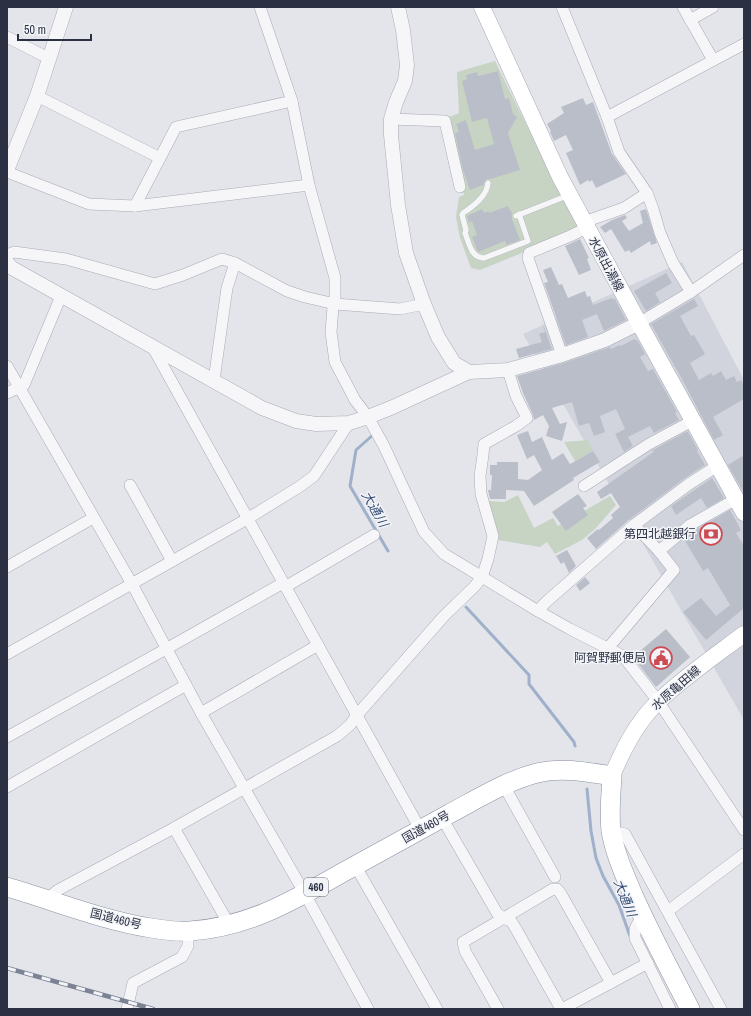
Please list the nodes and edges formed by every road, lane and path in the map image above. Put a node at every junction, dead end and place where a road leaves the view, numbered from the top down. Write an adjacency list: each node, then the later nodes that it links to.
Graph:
1 (66, 7): 11 (street)
2 (260, 7): 14 (street)
3 (398, 7): 16 (street)
4 (482, 7): 23 (main road, 水原出湯線)
5 (562, 7): 15 (street)
6 (683, 7): 8 (street)
7 (713, 7): 8 (street)
8 (690, 20): 12 (street)
9 (7, 37): 11 (street)
10 (744, 44): 12 (street)
11 (48, 58): 13 (street)
12 (713, 60): 15 (street)
13 (37, 96): 17 (street); 18 (street)
14 (292, 101): 17 (street); 20 (street)
15 (607, 117): 22 (street)
16 (391, 119): 21 (street); 33 (street)
17 (160, 158): 24 (street)
18 (8, 168): 24 (street)
19 (488, 183): 23 (lane)
20 (309, 184): 24 (street); 32 (street)
21 (460, 187)
22 (647, 193): 25 (street); 30 (street)
23 (570, 195): 25 (main road, 水原出湯線)
24 (136, 206)
25 (585, 225): 34 (main road, 水原出湯線); 36 (street)
26 (7, 255): 28 (street)
27 (744, 255): 30 (street)
28 (235, 263): 32 (street); 40 (street)
29 (7, 264): 31 (street)
30 (691, 292): 34 (street)
31 (61, 296): 35 (street); 41 (street)
32 (335, 304): 33 (street); 43 (street)
33 (424, 304): 39 (street)
34 (639, 324): 36 (street); 44 (main road, 水原出湯線)
35 (152, 346): 40 (street); 52 (street)
36 (562, 355): 38 (street)
37 (7, 366): 41 (street)
38 (508, 370): 39 (street); 58 (street)
39 (469, 372): 43 (street)
40 (214, 380): 45 (street)
41 (18, 387): 42 (street); 51 (street)
42 (7, 393)
43 (368, 418): 45 (street); 58 (street)
44 (692, 421): 46 (main road, 水原出湯線); 48 (street)
45 (348, 423): 52 (street)
46 (717, 466): 49 (main road, 水原出湯線); 53 (street)
47 (130, 485): 56 (street)
48 (584, 486)
49 (736, 499): 50 (main road, 水原出湯線); 55 (street)
50 (744, 513)
51 (93, 518): 57 (street); 59 (street)
52 (247, 519): 56 (street); 60 (street)
53 (634, 525): 55 (street); 61 (street)
54 (374, 534): 60 (street)
55 (659, 551): 64 (street)
56 (172, 561): 59 (street)
57 (7, 567)
58 (482, 577): 61 (street); 70 (street)
59 (132, 584): 65 (street); 66 (street)
60 (284, 585): 63 (street); 65 (street)
61 (538, 612): 64 (street)
62 (744, 634): 68 (main road, 水原亀田線)
63 (318, 645): 69 (street); 70 (street)
64 (608, 648): 68 (street)
65 (166, 649): 67 (street); 71 (street)
66 (7, 654)
67 (186, 685): 69 (street); 74 (street)
68 (658, 701): 72 (main road, 水原亀田線); 79 (street)
69 (201, 713): 75 (street)
70 (356, 715): 75 (street); 78 (street)
71 (7, 737)
72 (612, 776): 73 (highway, 国道460号 / 460); 80 (highway)
73 (504, 786): 76 (highway, 国道460号 / 460); 83 (street)
74 (7, 787)
75 (245, 788): 77 (street); 85 (street)
76 (442, 818): 78 (highway, 国道460号 / 460); 89 (street)
77 (174, 828): 86 (street); 90 (street)
78 (420, 829): 82 (highway, 国道460号 / 460)
79 (744, 830)
80 (611, 831): 87 (street); 88 (highway)
81 (744, 854): 87 (street)
82 (356, 865): 85 (highway, 国道460号 / 460); 96 (street)
83 (555, 876)
84 (7, 887): 86 (highway, 国道460号 / 460)
85 (305, 894): 90 (highway, 国道460号 / 460); 95 (street)
86 (47, 899): 91 (highway, 国道460号 / 460)
87 (668, 911): 101 (street)
88 (642, 915): 92 (street); 100 (highway)
89 (503, 918): 93 (street); 97 (street); 98 (street)
90 (230, 926): 91 (highway, 国道460号 / 460)
91 (188, 932): 94 (street)
92 (648, 963): 93 (street); 99 (street)
93 (611, 982): 98 (street)
94 (127, 1009)
95 (368, 1009)
96 (437, 1009)
97 (498, 1009)
98 (562, 1009)
99 (670, 1009)
100 (690, 1009)
101 (722, 1009)

